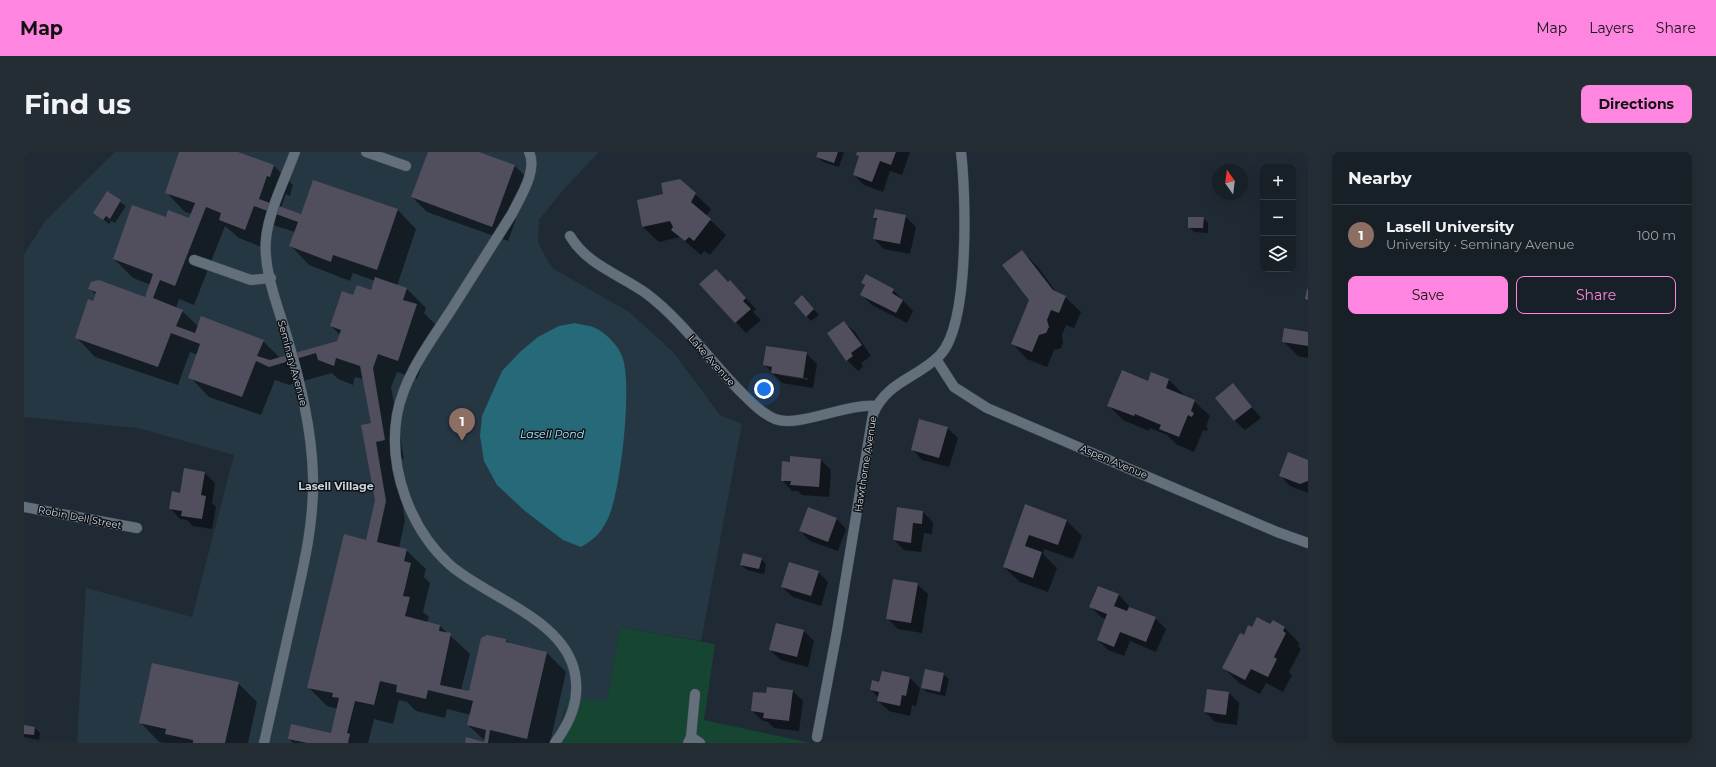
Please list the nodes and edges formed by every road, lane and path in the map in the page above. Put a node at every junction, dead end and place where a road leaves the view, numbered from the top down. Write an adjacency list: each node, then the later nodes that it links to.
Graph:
1 (295, 152): 8 (street, Seminary Avenue)
2 (366, 152): 5 (street)
3 (529, 152): 18 (street)
4 (961, 152): 9 (street, Hawthorne Avenue)
5 (406, 166)
6 (570, 236): 10 (street, Lake Avenue)
7 (194, 260): 8 (street)
8 (271, 278): 17 (street, Seminary Avenue)
9 (936, 359): 10 (street, Hawthorne Avenue); 13 (street, Aspen Avenue)
10 (876, 406): 15 (street, Hawthorne Avenue)
11 (24, 507): 12 (street, Robin Dell Street)
12 (137, 528)
13 (1308, 543)
14 (695, 694): 16 (street)
15 (817, 737)
16 (690, 740): 19 (street)
17 (264, 743)
18 (555, 743)
19 (700, 743)

